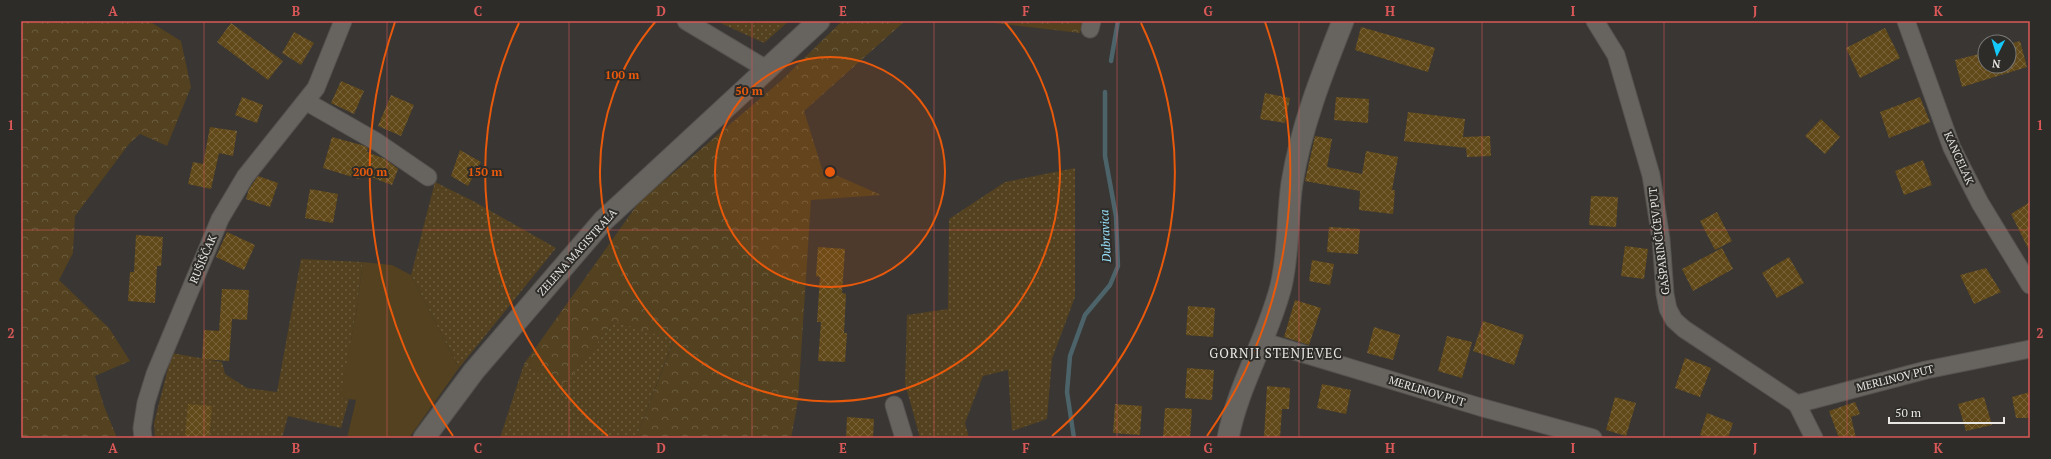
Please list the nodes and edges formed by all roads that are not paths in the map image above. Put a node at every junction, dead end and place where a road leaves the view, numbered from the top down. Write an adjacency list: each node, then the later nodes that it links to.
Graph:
1 (343, 21): 8 (street, RUŠIŠČAK)
2 (686, 21): 7 (street)
3 (819, 21): 7 (street, ZELENA MAGISTRALA)
4 (1343, 21): 11 (street)
5 (1594, 21): 13 (street, GAŠPARINČIĆEV PUT)
6 (1906, 21): 10 (street, KANCELAK)
7 (768, 70): 16 (street, ZELENA MAGISTRALA)
8 (307, 102): 9 (street); 15 (street, RUŠIŠČAK)
9 (428, 177)
10 (2030, 285)
11 (1261, 341): 18 (street); 19 (street, MERLINOV PUT)
12 (2030, 349): 13 (street, MERLINOV PUT)
13 (1798, 404): 20 (street)
14 (894, 405): 17 (street)
15 (143, 438)
16 (424, 438)
17 (904, 438)
18 (1228, 438)
19 (1593, 438)
20 (1814, 438)

